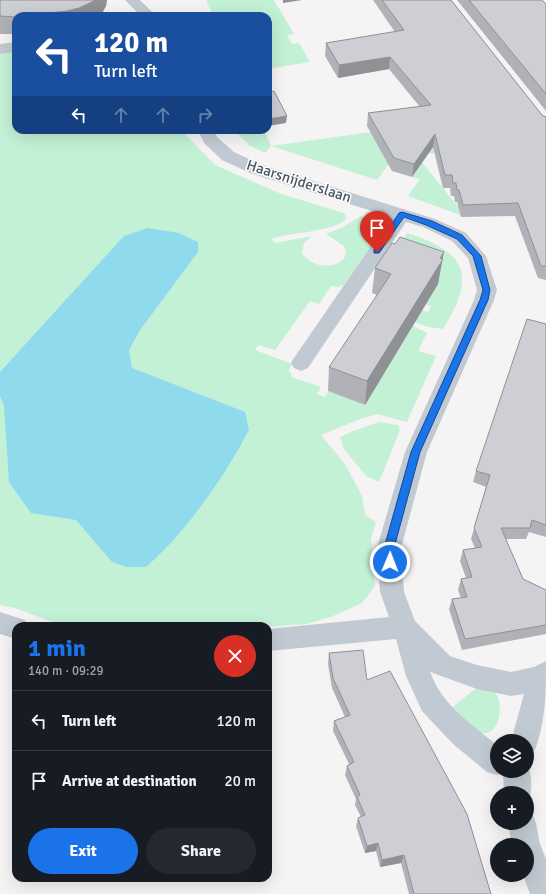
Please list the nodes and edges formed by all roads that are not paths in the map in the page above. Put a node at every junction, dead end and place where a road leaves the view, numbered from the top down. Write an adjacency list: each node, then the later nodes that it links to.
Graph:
1 (132, 0): 2 (street)
2 (145, 12)
3 (12, 47): 4 (street)
4 (0, 48)
5 (208, 134): 6 (street, Haarsnijderslaan)
6 (402, 214): 7 (street); 10 (street, Haarsnijderslaan)
7 (301, 363)
8 (0, 623): 9 (street)
9 (12, 627)
10 (405, 627): 11 (street); 12 (street, Haarsnijderslaan); 14 (street, Haarsnijderslaan)
11 (272, 640)
12 (544, 676): 13 (street)
13 (527, 734)
14 (490, 758)
15 (534, 865): 16 (street)
16 (545, 894)

